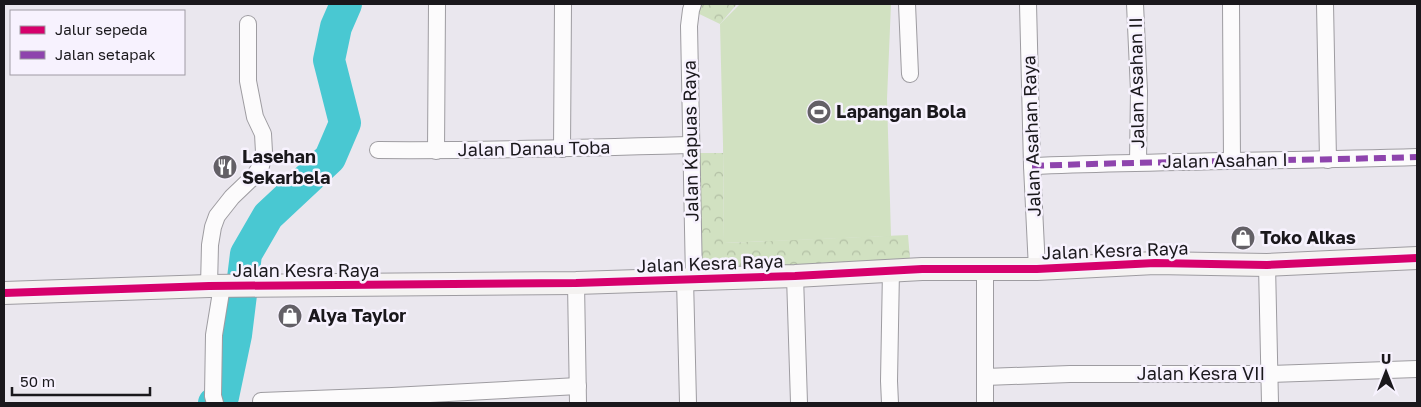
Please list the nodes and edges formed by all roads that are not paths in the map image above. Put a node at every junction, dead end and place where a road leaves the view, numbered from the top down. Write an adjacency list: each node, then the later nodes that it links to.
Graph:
1 (437, 4): 14 (street)
2 (563, 4): 12 (street)
3 (693, 4): 11 (street, Jalan Kapuas Raya)
4 (907, 4): 10 (street)
5 (1028, 4): 19 (street, Jalan Asahan Raya)
6 (1135, 4): 17 (street, Jalan Asahan II)
7 (1231, 4): 18 (street)
8 (1325, 4): 16 (street)
9 (248, 24): 28 (street)
10 (910, 74)
11 (691, 145): 12 (street, Jalan Danau Toba); 26 (street, Jalan Kapuas Raya)
12 (562, 149): 14 (street, Jalan Danau Toba)
13 (378, 150): 14 (street, Jalan Danau Toba)
14 (436, 151)
15 (1417, 157): 16 (street, Jalan Asahan I)
16 (1328, 160): 18 (street, Jalan Asahan I)
17 (1138, 162): 18 (street, Jalan Asahan I); 19 (street, Jalan Asahan I)
18 (1232, 162)
19 (1032, 166): 22 (street, Jalan Asahan Raya)
20 (1417, 258): 21 (street, Jalan Kesra Raya)
21 (1267, 265): 22 (street, Jalan Kesra Raya); 31 (street)
22 (1037, 268): 23 (street, Jalan Kesra Raya)
23 (985, 269): 24 (street, Jalan Kesra Raya); 32 (street)
24 (892, 270): 25 (street, Jalan Kesra Raya); 39 (street)
25 (795, 276): 26 (street, Jalan Kesra Raya); 38 (street)
26 (689, 279): 27 (street, Jalan Kesra Raya); 37 (street, Jalan Kapuas Raya)
27 (576, 283): 28 (street, Jalan Kesra Raya); 33 (street)
28 (223, 287): 29 (street, Jalan Kesra Raya); 34 (street)
29 (4, 293)
30 (1417, 369): 31 (street, Jalan Kesra VII)
31 (1269, 374): 32 (street, Jalan Kesra VII); 41 (street)
32 (985, 377): 40 (street)
33 (578, 386): 35 (street); 36 (street)
34 (214, 397)
35 (261, 401)
36 (578, 403)
37 (688, 403)
38 (799, 403)
39 (890, 403)
40 (985, 403)
41 (1270, 403)

